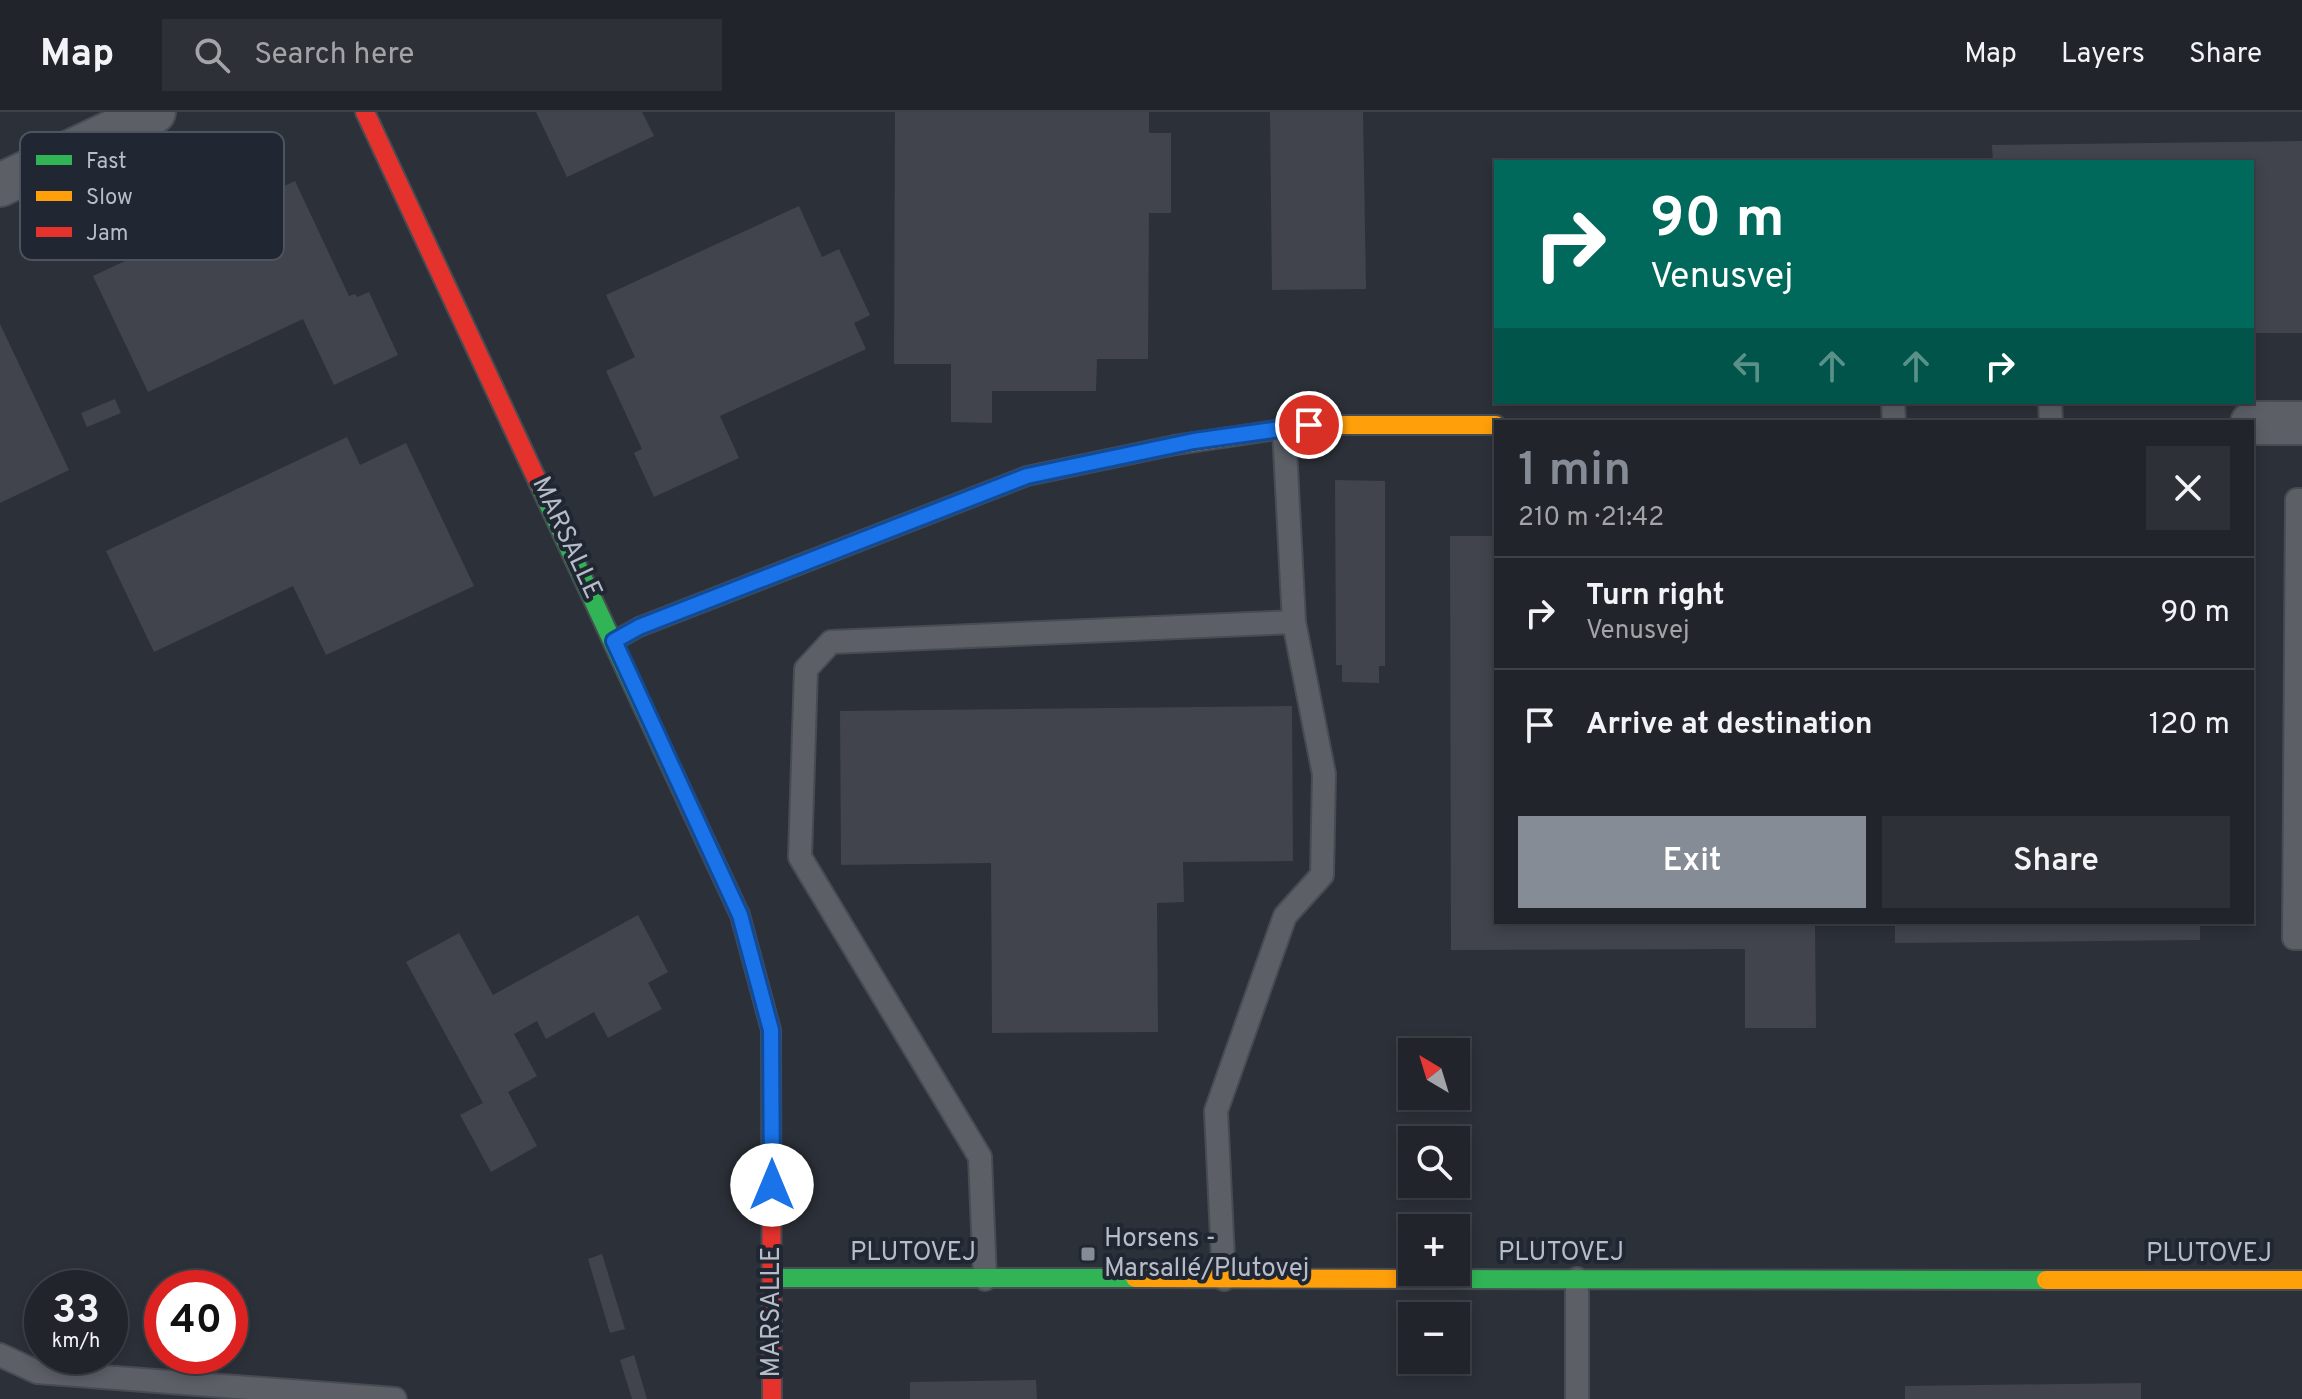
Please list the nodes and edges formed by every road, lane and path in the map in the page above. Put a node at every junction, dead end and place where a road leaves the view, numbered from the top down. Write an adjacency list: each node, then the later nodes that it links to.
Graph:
1 (154, 112): 3 (street)
2 (365, 112): 12 (street, MARSALLE)
3 (112, 132)
4 (20, 176): 5 (street)
5 (0, 185)
6 (2254, 423): 7 (street)
7 (2302, 423)
8 (1494, 425): 9 (street)
9 (1284, 429): 11 (lane); 12 (street)
10 (2302, 500): 13 (lane)
11 (1294, 622): 15 (lane); 16 (lane)
12 (614, 641): 14 (street, MARSALLE)
13 (2302, 938)
14 (773, 1278): 15 (street, PLUTOVEJ); 21 (street, MARSALLE)
15 (985, 1279): 16 (street, PLUTOVEJ)
16 (1224, 1279): 17 (street, PLUTOVEJ)
17 (1577, 1279): 18 (street, PLUTOVEJ); 22 (lane)
18 (2302, 1280)
19 (0, 1355): 20 (lane)
20 (395, 1399)
21 (772, 1399)
22 (1577, 1399)

